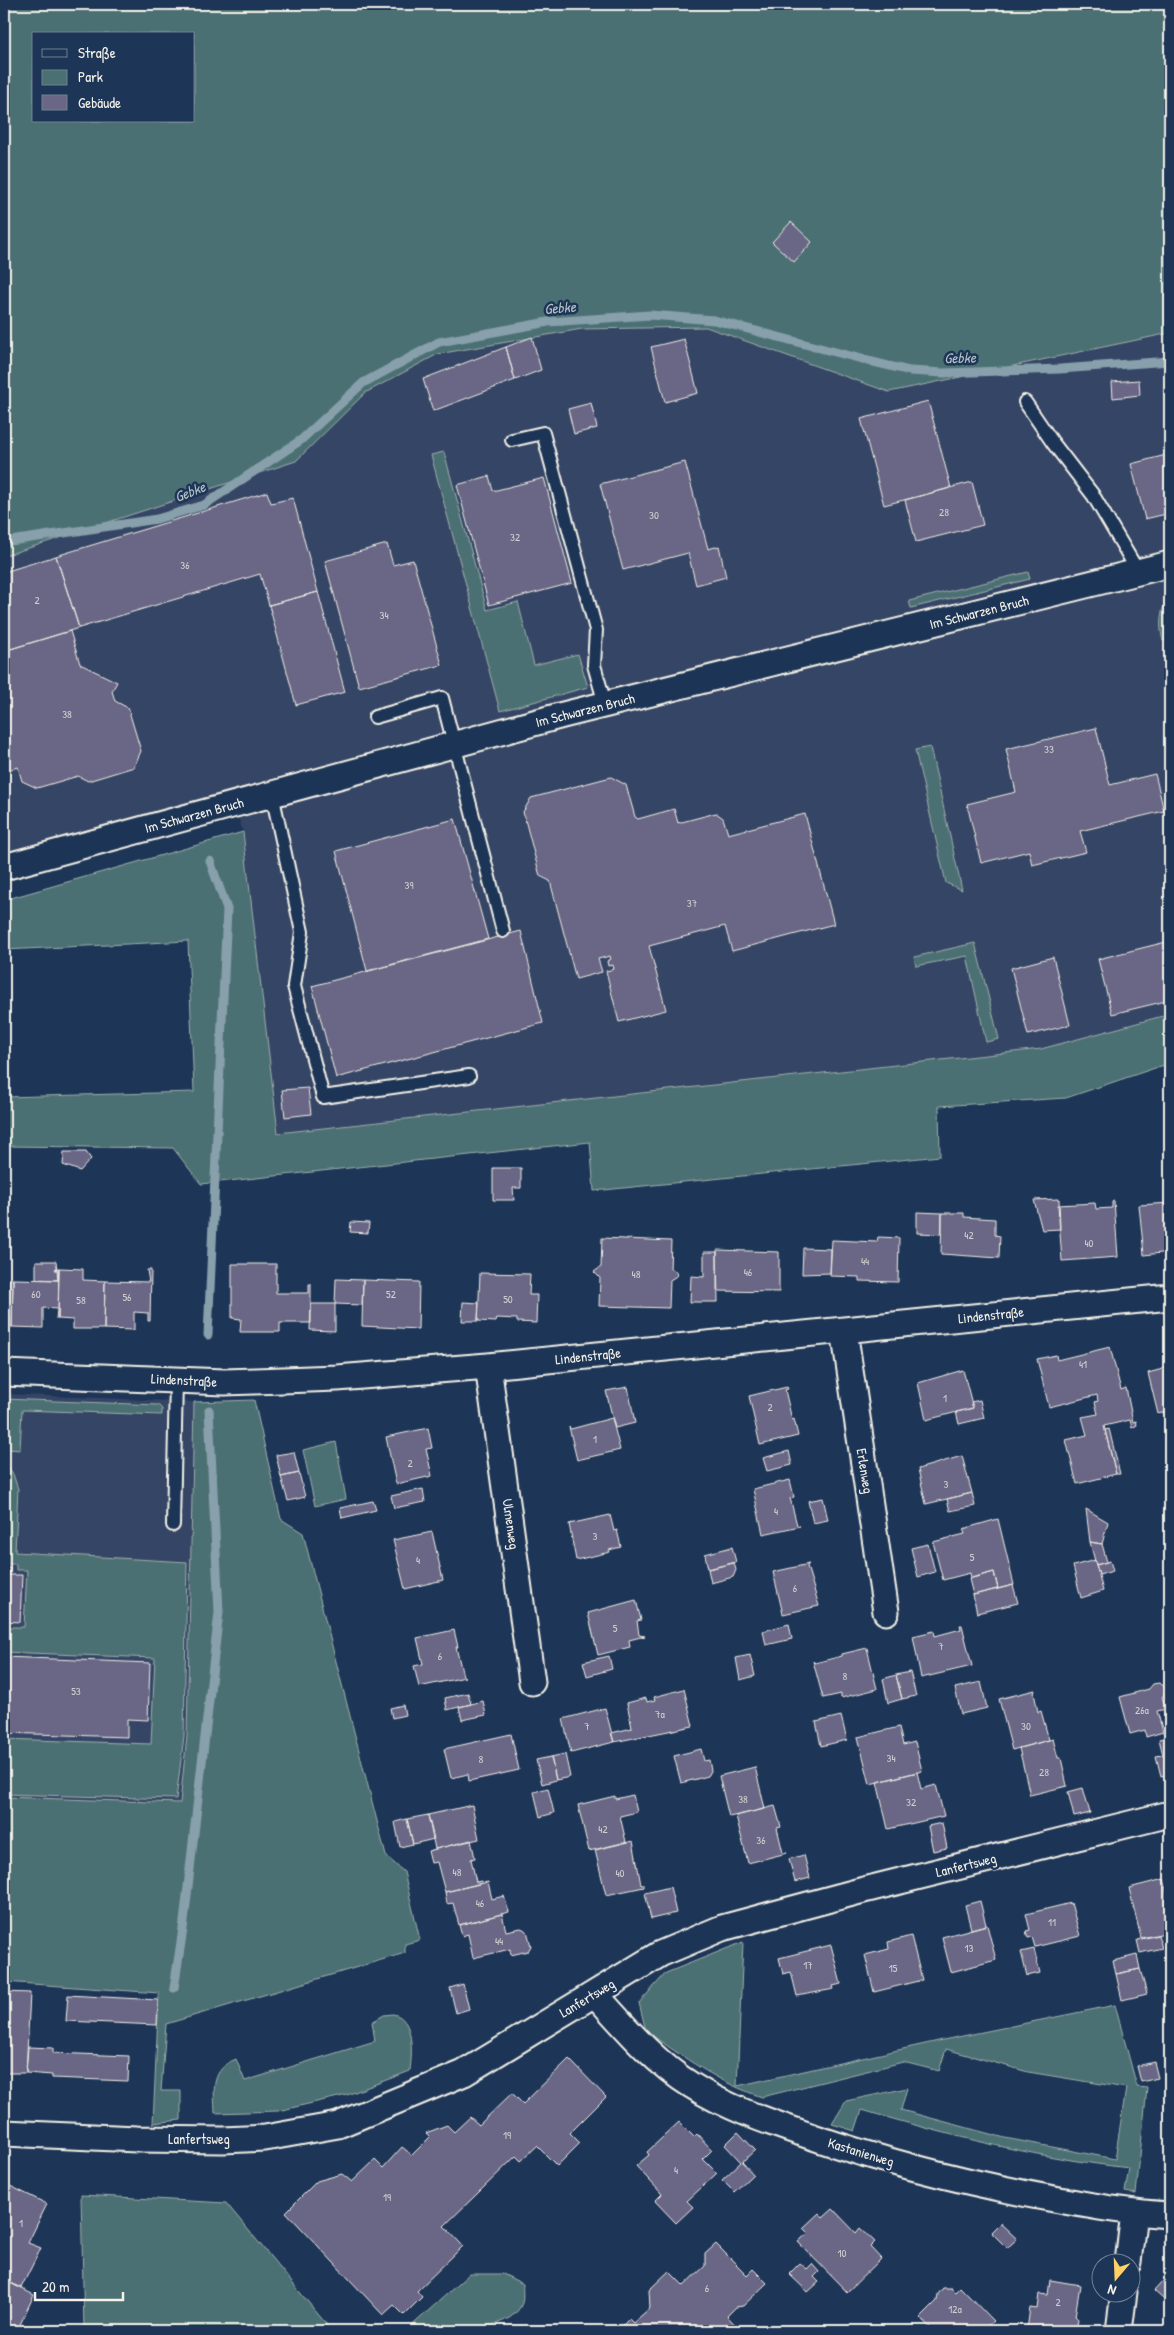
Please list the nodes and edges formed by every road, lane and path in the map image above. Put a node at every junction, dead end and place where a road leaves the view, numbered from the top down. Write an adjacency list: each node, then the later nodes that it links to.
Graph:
1 (1025, 402): 4 (lane)
2 (512, 440): 5 (lane)
3 (1170, 564): 4 (street, Im Schwarzen Bruch)
4 (1139, 572): 5 (street, Im Schwarzen Bruch)
5 (605, 704): 7 (street, Im Schwarzen Bruch)
6 (375, 717): 7 (lane)
7 (454, 744): 8 (street, Im Schwarzen Bruch); 10 (lane)
8 (272, 794): 9 (street, Im Schwarzen Bruch); 11 (lane)
9 (4, 867)
10 (503, 931)
11 (469, 1076)
12 (1170, 1297): 13 (street, Lindenstraße)
13 (844, 1330): 14 (street, Lindenstraße); 18 (street, Erlenweg)
14 (488, 1366): 16 (street, Lindenstraße); 19 (street, Ulmenweg)
15 (4, 1374): 16 (street, Lindenstraße)
16 (176, 1380): 17 (lane)
17 (173, 1525)
18 (886, 1612)
19 (532, 1682)
20 (1170, 1814): 21 (street, Lanfertsweg)
21 (595, 1994): 22 (street, Lanfertsweg); 23 (street, Kastanienweg)
22 (4, 2133)
23 (1134, 2213): 24 (street, Kastanienweg); 25 (street)
24 (1170, 2215)
25 (1129, 2252)
26 (1123, 2302): 27 (street)
27 (1119, 2331)

